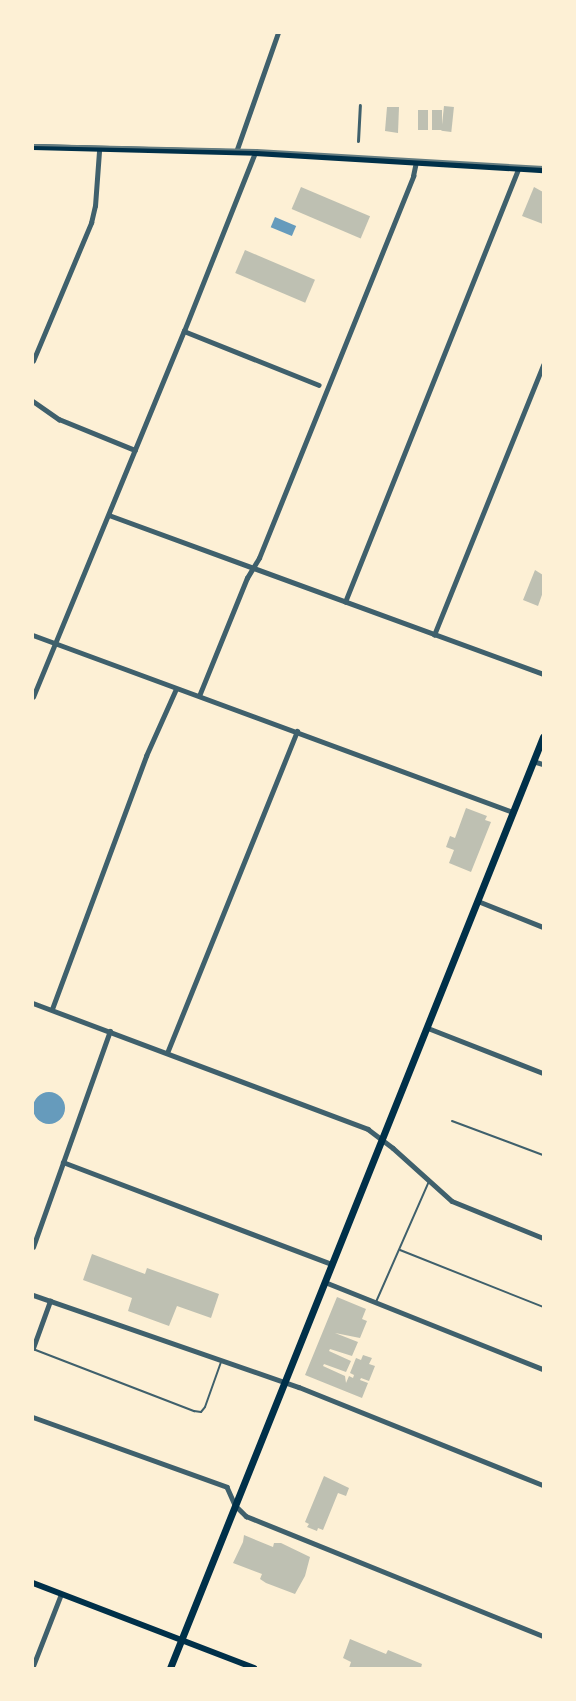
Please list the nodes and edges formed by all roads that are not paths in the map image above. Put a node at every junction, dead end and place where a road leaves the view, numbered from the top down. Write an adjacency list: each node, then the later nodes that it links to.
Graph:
1 (278, 33): 6 (street)
2 (360, 105): 3 (street)
3 (358, 141)
4 (33, 147): 5 (main road)
5 (99, 151): 6 (main road); 12 (street)
6 (237, 152): 7 (main road)
7 (255, 153): 8 (main road); 11 (street)
8 (416, 162): 9 (main road); 18 (street)
9 (519, 168): 10 (main road); 19 (street)
10 (543, 170)
11 (184, 331): 14 (street); 16 (street)
12 (33, 361)
13 (543, 365): 21 (street)
14 (319, 386)
15 (33, 401): 16 (street)
16 (135, 450): 17 (street)
17 (109, 515): 18 (street); 22 (street)
18 (252, 568): 19 (street); 25 (street)
19 (345, 602): 21 (street)
20 (33, 635): 22 (street)
21 (434, 635): 23 (street)
22 (55, 643): 24 (street); 26 (street)
23 (543, 674)
24 (176, 689): 25 (street); 35 (street)
25 (199, 696): 27 (street)
26 (33, 697)
27 (297, 732): 31 (street); 38 (street)
28 (543, 737): 29 (main road)
29 (533, 761): 30 (street); 31 (main road)
30 (543, 765)
31 (513, 812): 32 (main road)
32 (478, 901): 33 (street); 36 (main road)
33 (543, 927)
34 (33, 1003): 35 (street)
35 (52, 1009): 37 (street)
36 (428, 1028): 39 (street); 41 (main road)
37 (110, 1031): 38 (street); 43 (street)
38 (167, 1053): 41 (street)
39 (543, 1073)
40 (452, 1121): 42 (lane)
41 (382, 1139): 44 (street); 48 (main road)
42 (543, 1155)
43 (63, 1162): 46 (street); 48 (street)
44 (429, 1181): 45 (street); 47 (lane)
45 (543, 1238)
46 (33, 1247)
47 (400, 1250): 52 (lane); 53 (lane)
48 (332, 1264): 49 (main road)
49 (325, 1282): 52 (street); 57 (main road)
50 (33, 1295): 51 (street)
51 (50, 1301): 54 (street); 55 (street)
52 (376, 1302): 56 (street)
53 (543, 1307)
54 (33, 1348): 55 (lane)
55 (221, 1362): 57 (street)
56 (543, 1369)
57 (284, 1383): 59 (street); 60 (main road)
58 (33, 1417): 60 (street)
59 (543, 1485)
60 (235, 1505): 63 (street); 64 (main road)
61 (33, 1583): 62 (main road)
62 (62, 1594): 64 (main road); 65 (street)
63 (543, 1636)
64 (181, 1639): 66 (main road); 67 (main road)
65 (33, 1666)
66 (170, 1668)
67 (254, 1668)

